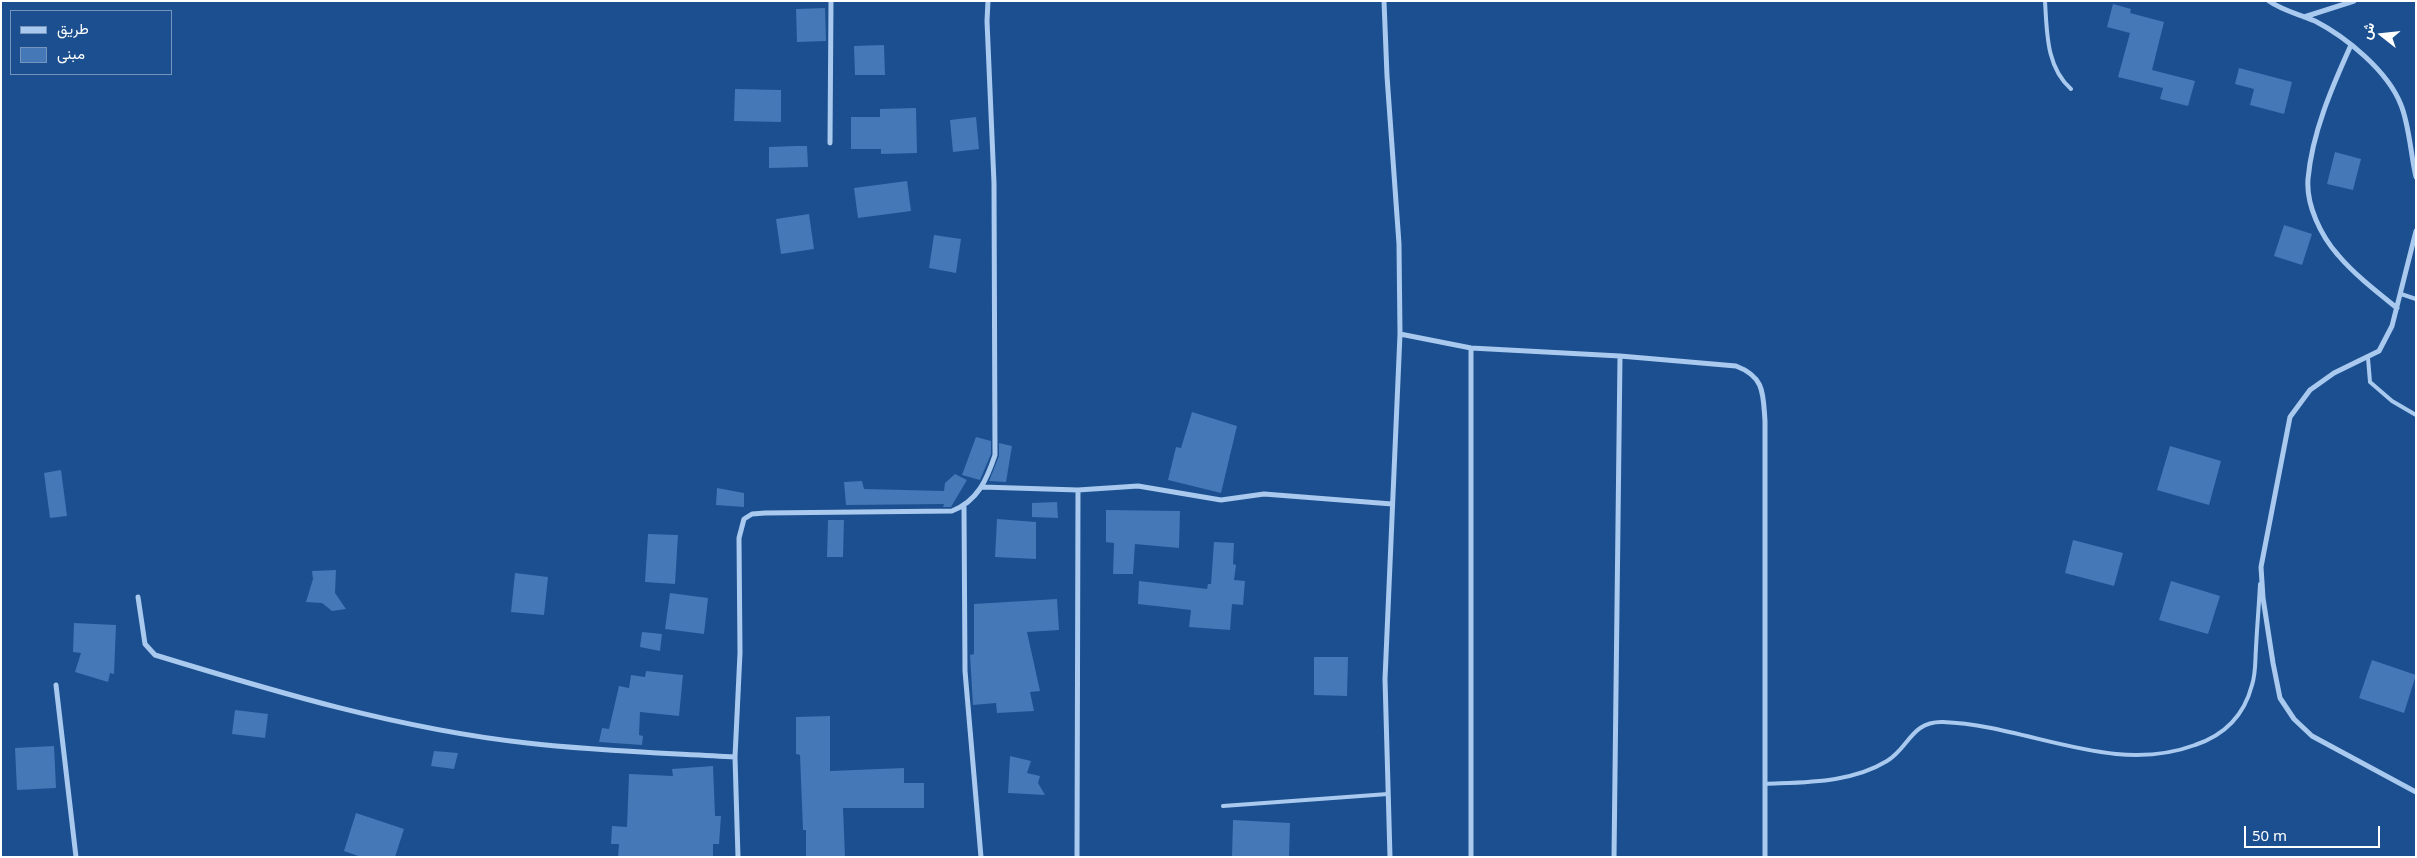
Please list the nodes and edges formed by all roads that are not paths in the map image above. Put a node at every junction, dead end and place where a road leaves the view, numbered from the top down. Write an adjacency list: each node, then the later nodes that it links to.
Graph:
1 (831, 1): 10 (street)
2 (988, 1): 21 (street)
3 (1384, 1): 16 (street)
4 (2045, 1): 9 (lane)
5 (2269, 1): 7 (street)
6 (2354, 1): 7 (street)
7 (2304, 18): 8 (street)
8 (2351, 45): 11 (street); 15 (street)
9 (2070, 89)
10 (830, 143)
11 (2416, 177)
12 (2416, 231): 13 (street)
13 (2401, 294): 14 (lane); 15 (street)
14 (2416, 300)
15 (2397, 308): 19 (street)
16 (1400, 334): 17 (street); 23 (street)
17 (1472, 348): 18 (street); 38 (street)
18 (1620, 356): 29 (street); 39 (street)
19 (2368, 358): 20 (lane); 25 (street)
20 (2416, 415)
21 (982, 487): 22 (street); 24 (street)
22 (1078, 490): 23 (street); 36 (street)
23 (1392, 504): 31 (street)
24 (964, 507): 28 (street); 35 (street)
25 (2261, 567): 29 (lane); 30 (street)
26 (138, 597): 28 (street)
27 (56, 685): 33 (street)
28 (735, 757): 34 (street)
29 (1765, 784): 40 (street)
30 (2416, 792)
31 (1388, 794): 32 (lane); 37 (street)
32 (1223, 806)
33 (76, 857)
34 (738, 857)
35 (981, 857)
36 (1077, 857)
37 (1390, 857)
38 (1471, 857)
39 (1614, 857)
40 (1765, 857)

